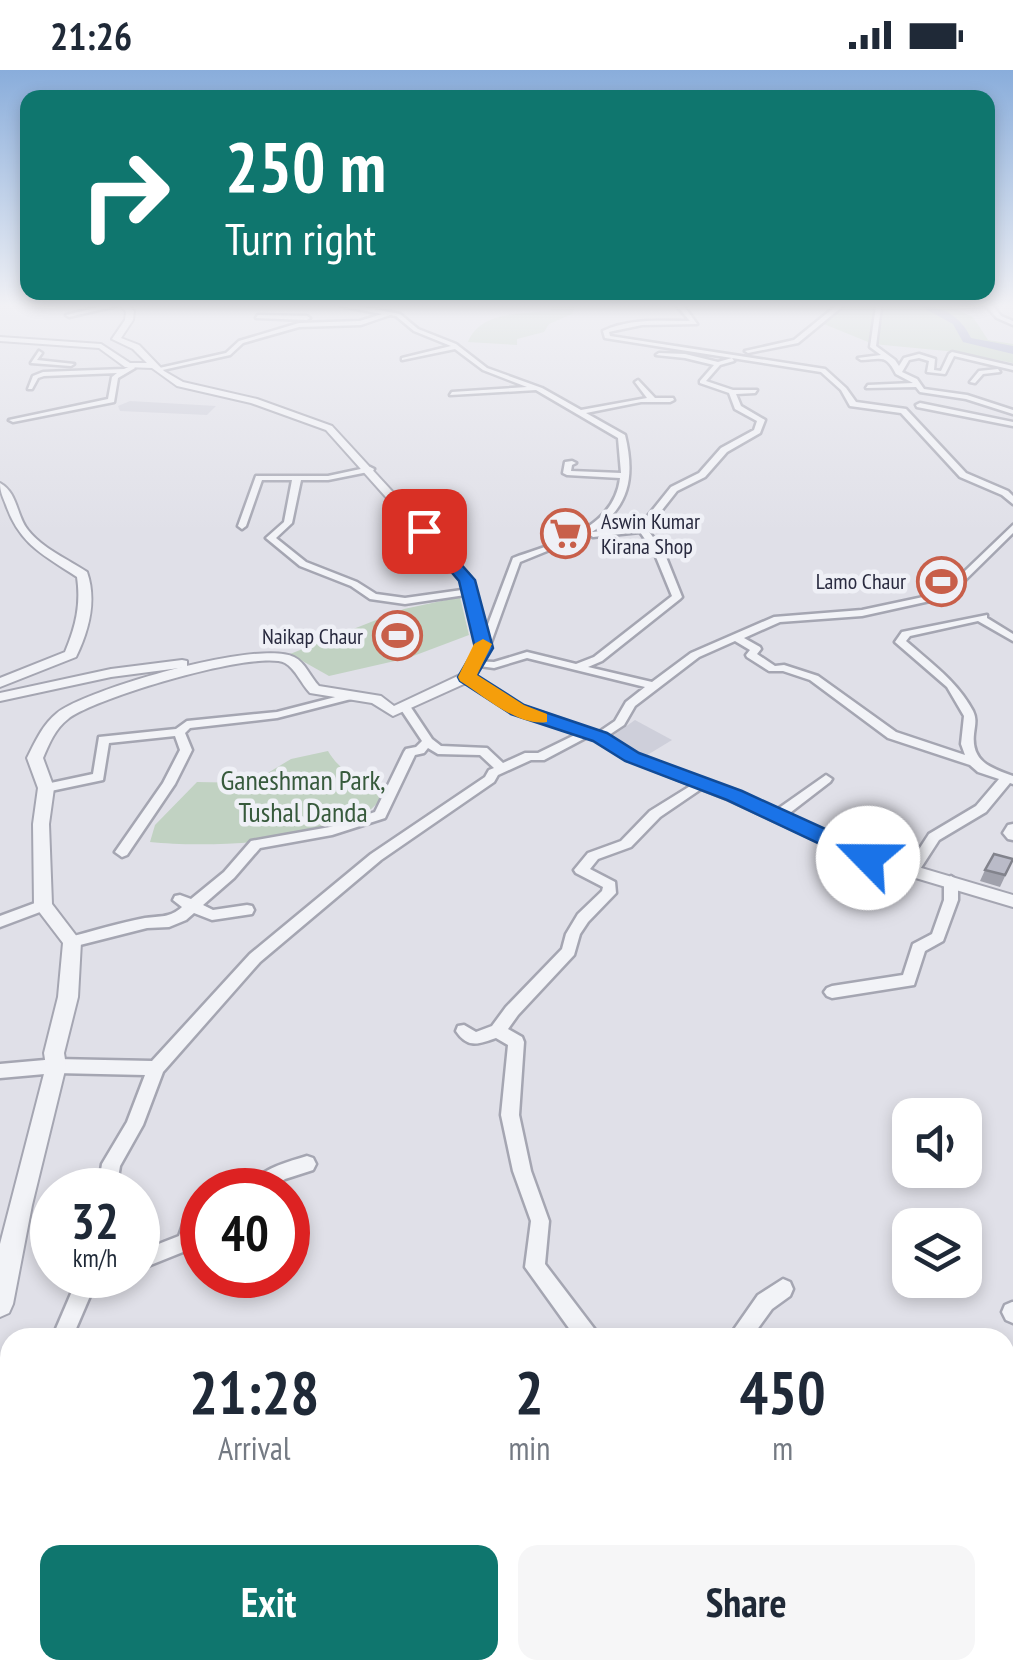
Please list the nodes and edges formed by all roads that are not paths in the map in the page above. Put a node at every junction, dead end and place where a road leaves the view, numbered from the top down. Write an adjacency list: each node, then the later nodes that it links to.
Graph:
1 (33, 381): 11 (street)
2 (115, 381): 21 (street)
3 (176, 381): 24 (street)
4 (518, 381): 12 (street)
5 (703, 381): 13 (street)
6 (833, 381): 28 (street)
7 (912, 381): 9 (street)
8 (638, 382): 16 (street)
9 (917, 384): 10 (street); 20 (street)
10 (868, 387)
11 (30, 388)
12 (537, 388): 15 (street); 19 (street)
13 (732, 392): 14 (street); 30 (street)
14 (754, 392)
15 (452, 394)
16 (652, 399): 17 (street); 19 (street)
17 (670, 400)
18 (920, 405): 22 (street)
19 (581, 412): 25 (street)
20 (1013, 412)
21 (13, 420)
22 (1013, 424)
23 (572, 462): 25 (street)
24 (370, 469): 26 (street); 33 (street)
25 (627, 476): 32 (street)
26 (298, 478): 29 (street); 33 (street)
27 (0, 486): 39 (street)
28 (1013, 501)
29 (242, 526)
30 (642, 528): 32 (street); 38 (street)
31 (1013, 528): 34 (street)
32 (585, 535): 37 (street)
33 (469, 592): 37 (street)
34 (735, 636): 40 (street); 47 (street)
35 (1013, 638): 47 (street)
36 (222, 660): 41 (street); 42 (street); 52 (street)
37 (476, 663): 38 (street); 43 (street); 45 (street)
38 (580, 666): 40 (street)
39 (0, 682)
40 (653, 686): 45 (street)
41 (0, 696)
42 (350, 696): 43 (street); 44 (street)
43 (406, 708): 46 (street)
44 (179, 732): 52 (street); 56 (street)
45 (594, 736): 48 (street); 51 (street)
46 (428, 741): 48 (street); 62 (street)
47 (974, 762): 49 (street)
48 (502, 770): 71 (street)
49 (1010, 779): 58 (street)
50 (826, 780): 53 (street)
51 (700, 784): 53 (street); 68 (street)
52 (46, 788): 63 (street)
53 (777, 816): 57 (street)
54 (1013, 828): 55 (street)
55 (1013, 836)
56 (122, 852)
57 (883, 862): 58 (street); 61 (street)
58 (912, 872): 59 (street)
59 (951, 881): 60 (street); 67 (street)
60 (1010, 895)
61 (852, 898)
62 (187, 903): 64 (street); 66 (street)
63 (43, 905): 65 (street); 66 (street)
64 (247, 910)
65 (0, 922)
66 (72, 942): 70 (street)
67 (832, 992)
68 (498, 1031): 69 (street); 80 (street)
69 (464, 1032)
70 (56, 1066): 71 (street); 72 (street); 78 (street)
71 (156, 1068): 74 (street)
72 (0, 1071)
73 (307, 1164): 75 (street)
74 (111, 1168)
75 (294, 1168)
76 (783, 1289): 81 (street)
77 (79, 1298): 79 (street)
78 (0, 1304)
79 (66, 1328)
80 (581, 1328)
81 (746, 1328)

